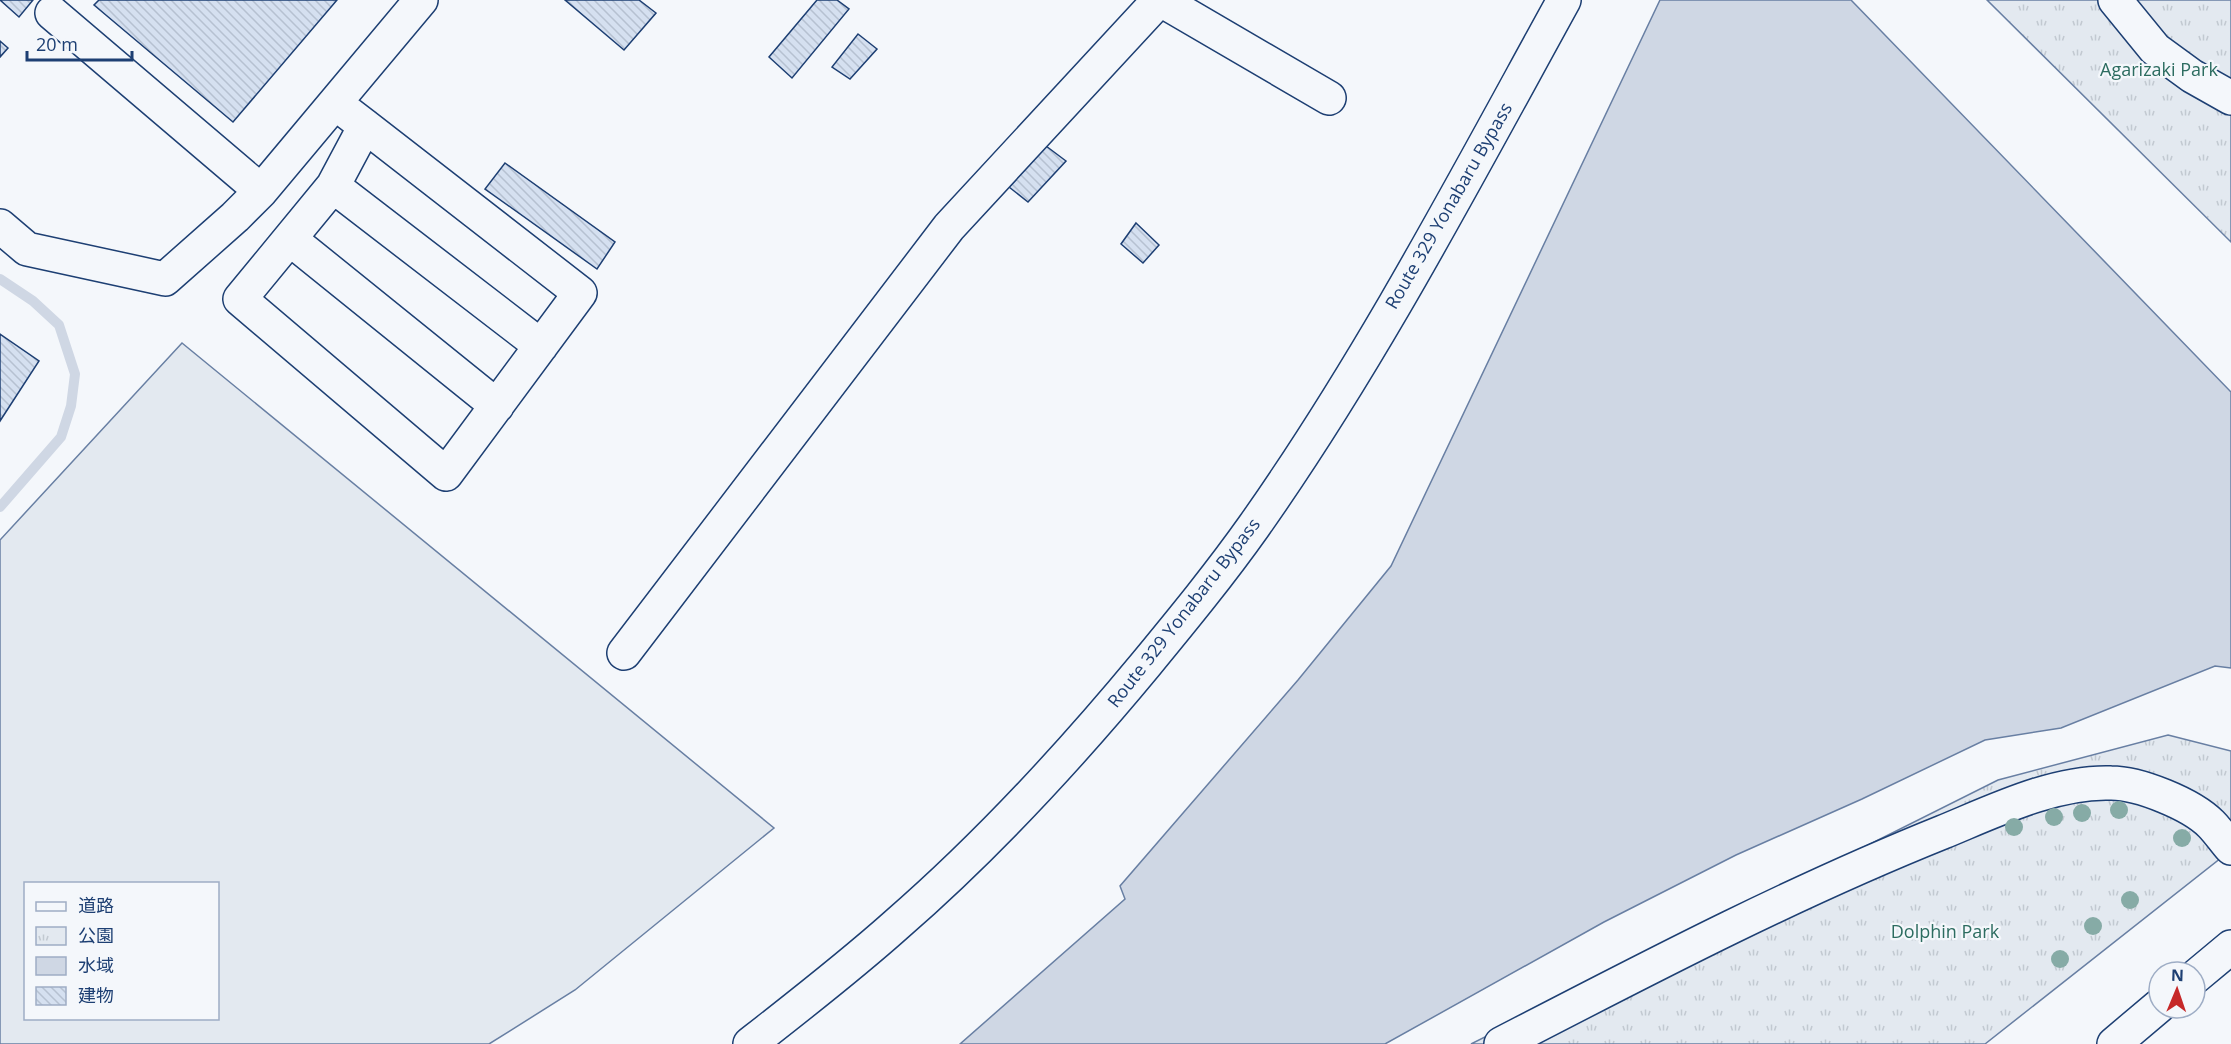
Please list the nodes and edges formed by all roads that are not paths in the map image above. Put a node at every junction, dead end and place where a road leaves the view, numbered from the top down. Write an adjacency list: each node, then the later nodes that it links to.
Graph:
1 (421, 0): 8 (main road)
2 (1160, 0): 6 (main road); 16 (main road)
3 (1564, 0): 21 (main road, Route 329 Yonabaru Bypass)
4 (2115, 0): 7 (main road)
5 (52, 13): 11 (main road)
6 (1329, 98)
7 (2231, 98)
8 (335, 103): 9 (main road); 11 (main road)
9 (365, 126): 10 (main road); 14 (main road)
10 (333, 186): 13 (main road); 14 (main road)
11 (261, 191): 12 (main road)
12 (0, 226)
13 (290, 238): 15 (main road); 15 (main road)
14 (541, 346): 15 (main road)
15 (496, 406)
16 (624, 653)
17 (2231, 848): 22 (main road)
18 (2231, 947): 19 (main road)
19 (2207, 967)
20 (2147, 1016): 23 (main road)
21 (750, 1044)
22 (1501, 1044)
23 (2114, 1044)

